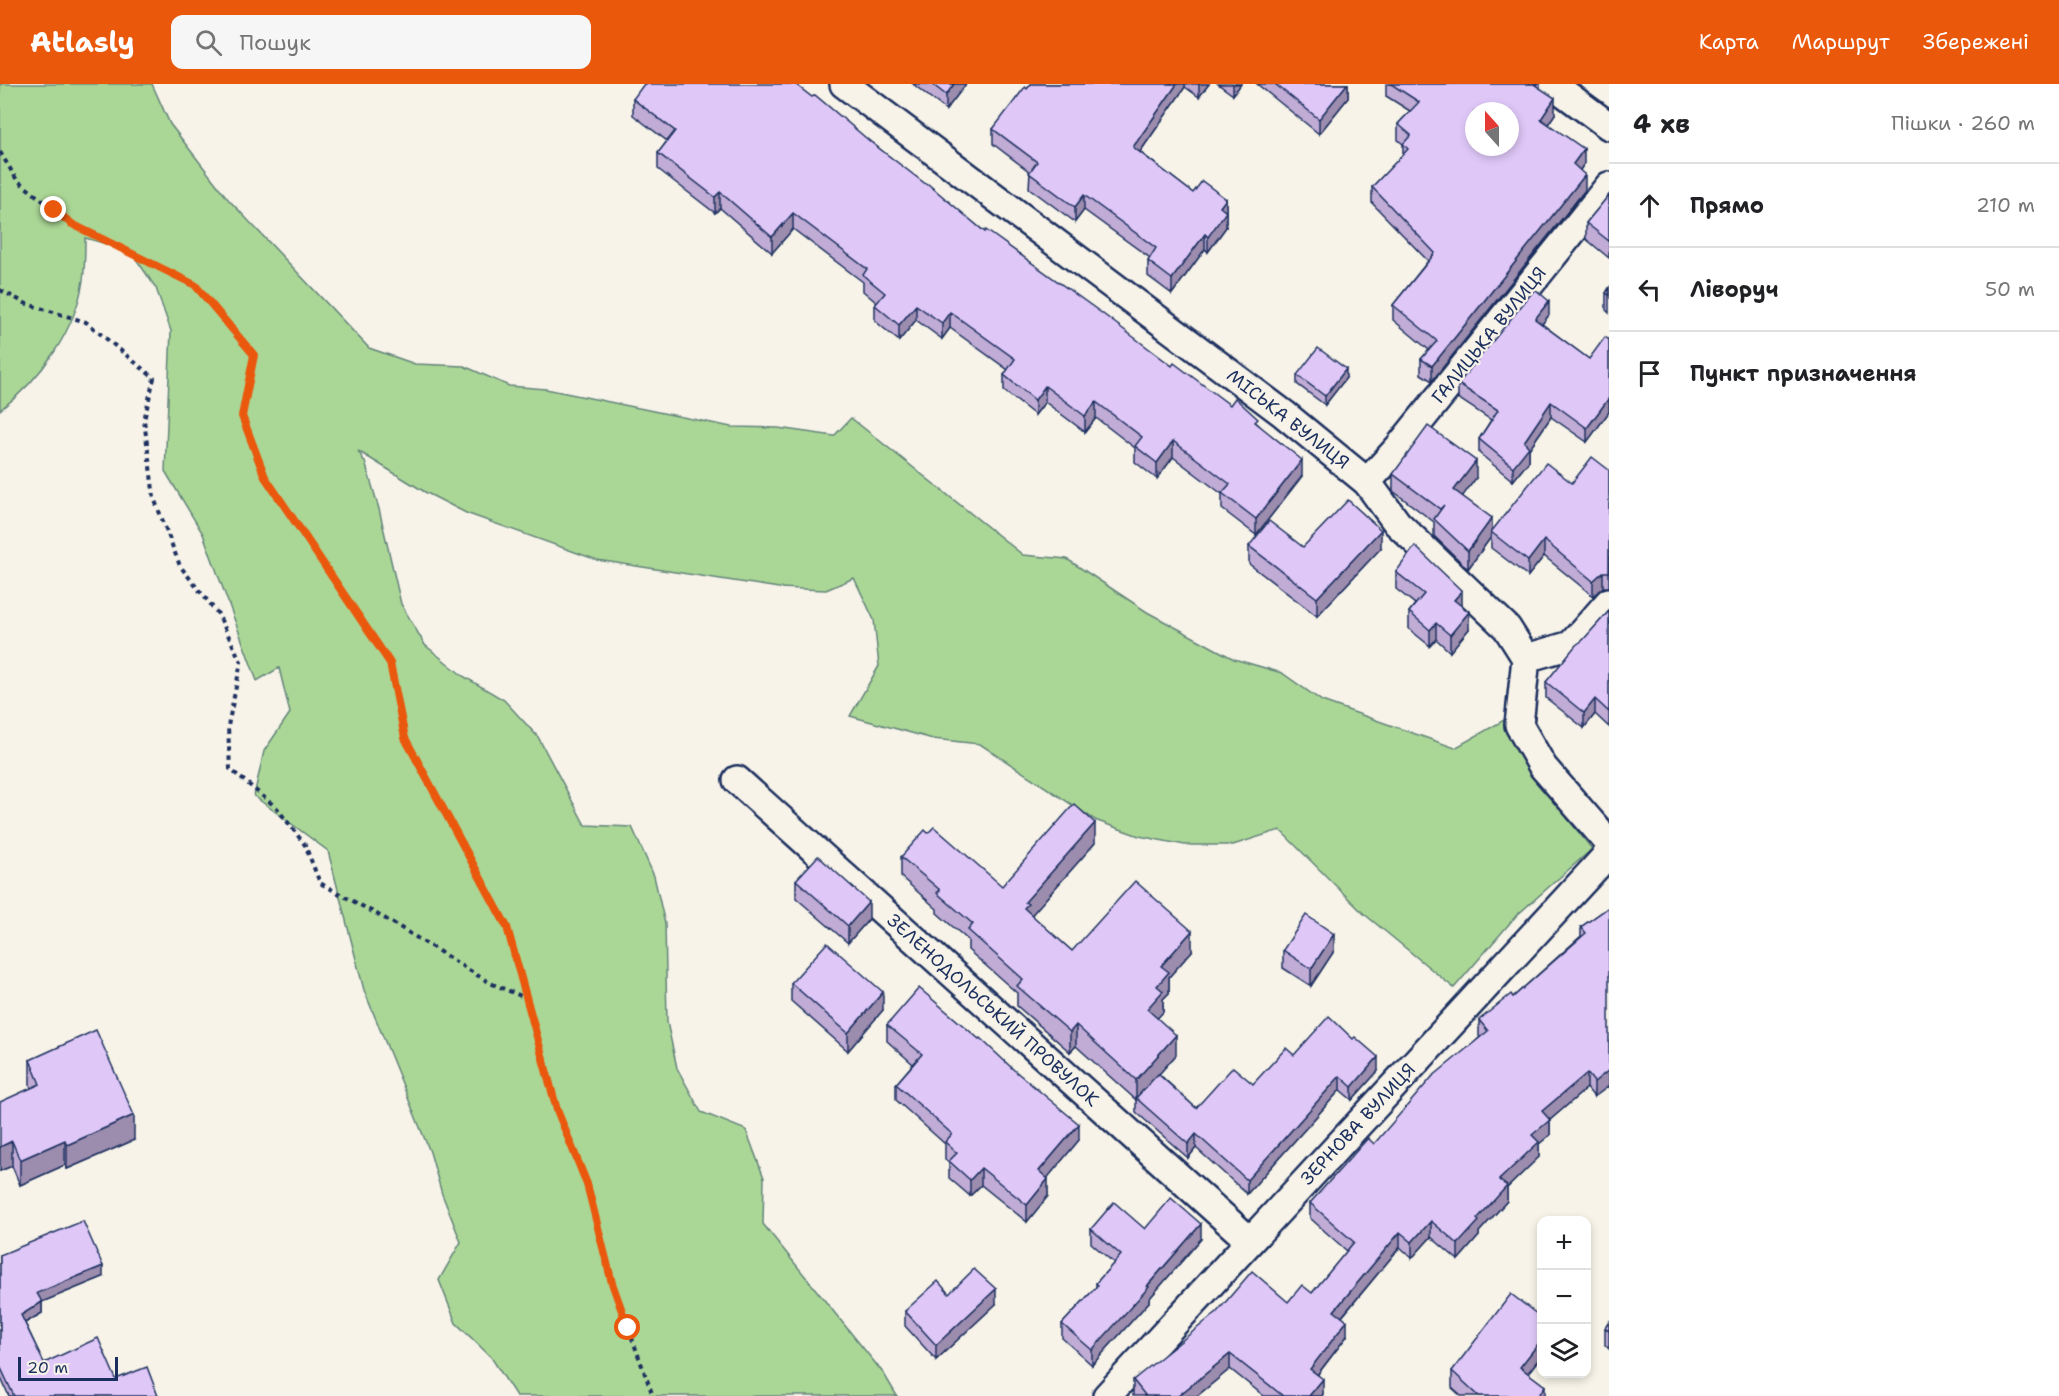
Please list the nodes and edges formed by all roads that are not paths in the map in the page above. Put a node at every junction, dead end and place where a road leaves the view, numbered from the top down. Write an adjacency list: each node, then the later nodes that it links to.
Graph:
1 (844, 84): 5 (street, МІСЬКА ВУЛИЦЯ)
2 (1552, 84): 3 (street)
3 (1609, 126)
4 (1609, 186): 5 (street, ГАЛИЦЬКА ВУЛИЦЯ)
5 (1367, 482): 7 (street, МІСЬКА ВУЛИЦЯ)
6 (1609, 602): 7 (street)
7 (1526, 658): 9 (street)
8 (736, 780): 11 (street, ЗЕЛЕНОДОЛЬСЬКИЙ ПРОВУЛОК)
9 (1609, 843)
10 (1609, 853): 11 (street, ЗЕРНОВА ВУЛИЦЯ)
11 (1250, 1240): 12 (street, ЗЕРНОВА ВУЛИЦЯ)
12 (1107, 1396)

